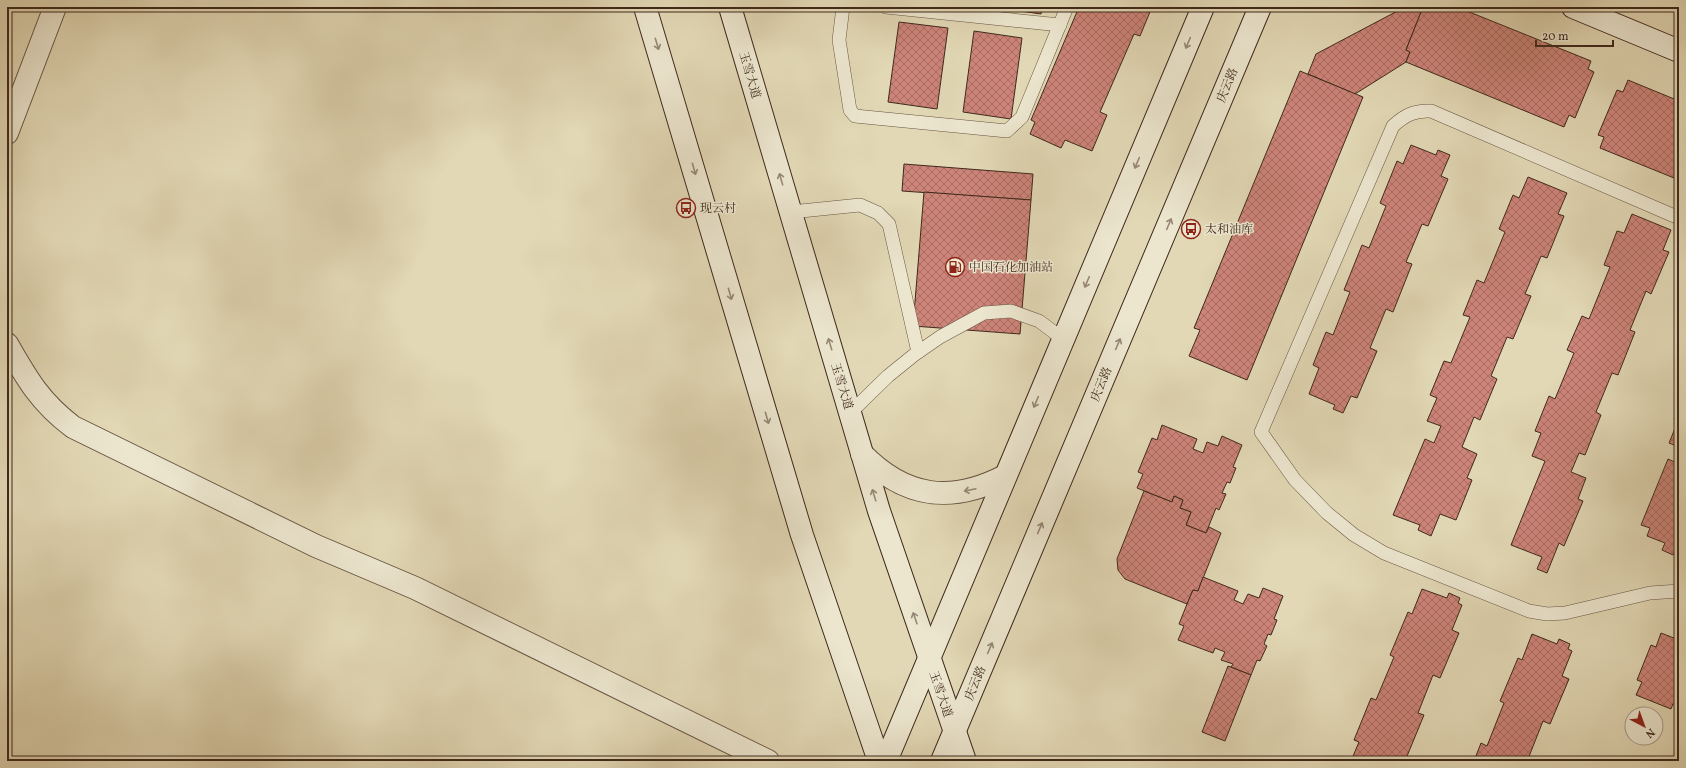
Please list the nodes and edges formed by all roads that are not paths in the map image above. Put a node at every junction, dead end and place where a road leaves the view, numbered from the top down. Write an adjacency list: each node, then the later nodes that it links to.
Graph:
1 (55, 7): 12 (main road)
2 (645, 7): 25 (main road, one-way to 25)
3 (730, 7): 13 (main road, 玉雪大道, one-way to 3)
4 (843, 7): 10 (lane)
5 (886, 7): 10 (lane)
6 (1067, 7): 10 (lane)
7 (1203, 7): 15 (main road, one-way to 15)
8 (1260, 7): 23 (main road, 庆云路, one-way to 8)
9 (1573, 7): 11 (main road)
10 (1060, 25)
11 (1679, 51)
12 (7, 133)
13 (790, 212): 17 (lane); 18 (main road, 玉雪大道, one-way to 13)
14 (1679, 218): 21 (lane)
15 (1063, 339): 17 (lane); 20 (main road, one-way to 20)
16 (7, 344): 24 (main road)
17 (918, 352): 18 (lane)
18 (850, 413): 19 (main road, 玉雪大道)
19 (862, 454): 20 (main road, one-way to 19); 22 (main road, 玉雪大道, one-way to 19)
20 (1005, 476): 22 (main road)
21 (1679, 591)
22 (929, 658): 23 (main road, 玉雪大道); 26 (main road)
23 (955, 732): 27 (main road, 庆云路); 28 (main road, 玉雪大道)
24 (768, 761)
25 (879, 761)
26 (886, 761)
27 (942, 761)
28 (965, 761)

